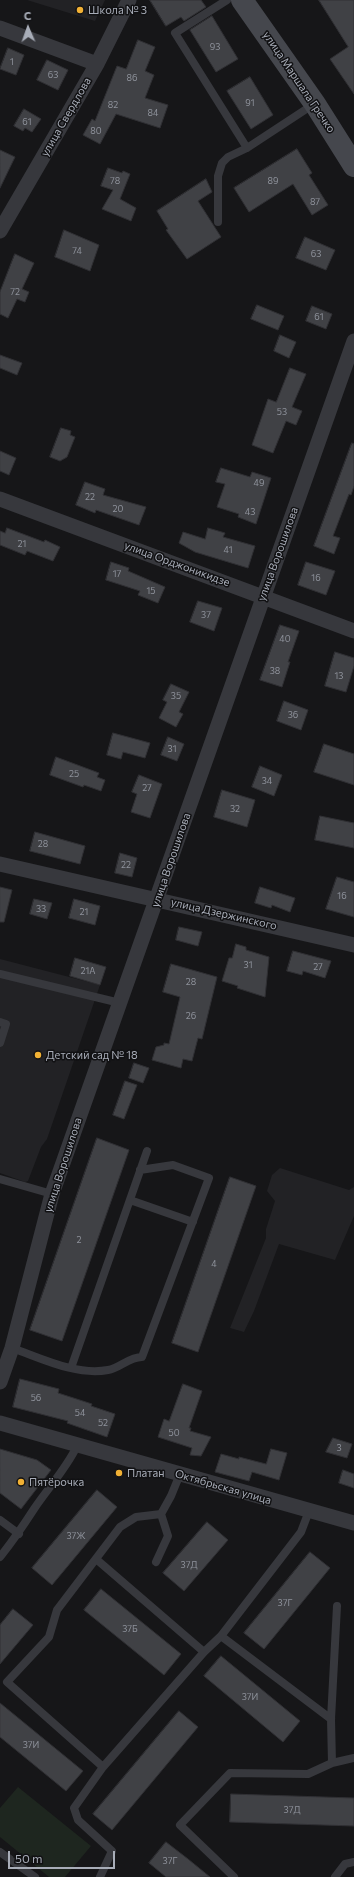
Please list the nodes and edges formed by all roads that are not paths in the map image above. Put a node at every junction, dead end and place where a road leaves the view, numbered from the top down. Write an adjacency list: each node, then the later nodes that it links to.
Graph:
1 (129, 0): 5 (street, улица Свердлова)
2 (227, 0): 7 (lane)
3 (242, 0): 6 (main road, улица Маршала Гречко)
4 (0, 28): 5 (street)
5 (97, 64): 10 (street, улица Свердлова)
6 (315, 104): 7 (lane); 8 (main road, улица Маршала Гречко)
7 (247, 148): 9 (lane)
8 (354, 166)
9 (218, 222)
10 (0, 231)
11 (354, 341): 13 (street, улица Ворошилова)
12 (0, 499): 13 (street, улица Орджоникидзе)
13 (264, 596): 14 (street, улица Орджоникидзе); 16 (street, улица Ворошилова)
14 (354, 631)
15 (0, 864): 16 (street, улица Дзержинского)
16 (157, 900): 17 (street, улица Дзержинского); 19 (street, улица Ворошилова)
17 (354, 945)
18 (0, 974): 19 (lane)
19 (120, 1003): 25 (street, улица Ворошилова)
20 (0, 1022): 21 (lane)
21 (0, 1043)
22 (147, 1151): 23 (lane)
23 (140, 1170): 26 (lane); 27 (lane)
24 (0, 1179): 25 (lane)
25 (52, 1194): 28 (street, улица Ворошилова)
26 (130, 1200): 27 (lane); 29 (lane)
27 (193, 1222): 29 (lane)
28 (12, 1348): 29 (lane); 30 (street, улица Ворошилова)
29 (71, 1368)
30 (0, 1382)
31 (0, 1423): 32 (street, Октябрьская улица)
32 (77, 1446): 33 (street, Октябрьская улица); 38 (lane)
33 (180, 1474): 34 (street, Октябрьская улица); 35 (lane)
34 (309, 1511): 37 (street, Октябрьская улица); 43 (lane)
35 (161, 1514): 40 (lane); 41 (lane)
36 (0, 1520): 38 (lane)
37 (354, 1523)
38 (18, 1534): 39 (lane)
39 (0, 1557)
40 (96, 1560): 44 (lane); 48 (lane)
41 (156, 1562)
42 (337, 1606): 45 (lane)
43 (221, 1636): 44 (lane); 45 (lane)
44 (204, 1652): 48 (lane)
45 (331, 1719): 47 (lane)
46 (354, 1758): 47 (lane)
47 (332, 1763): 53 (lane)
48 (103, 1767): 52 (lane)
49 (0, 1852): 51 (lane)
50 (354, 1862): 54 (lane)
51 (35, 1877)
52 (100, 1877)
53 (234, 1877)
54 (335, 1877)

